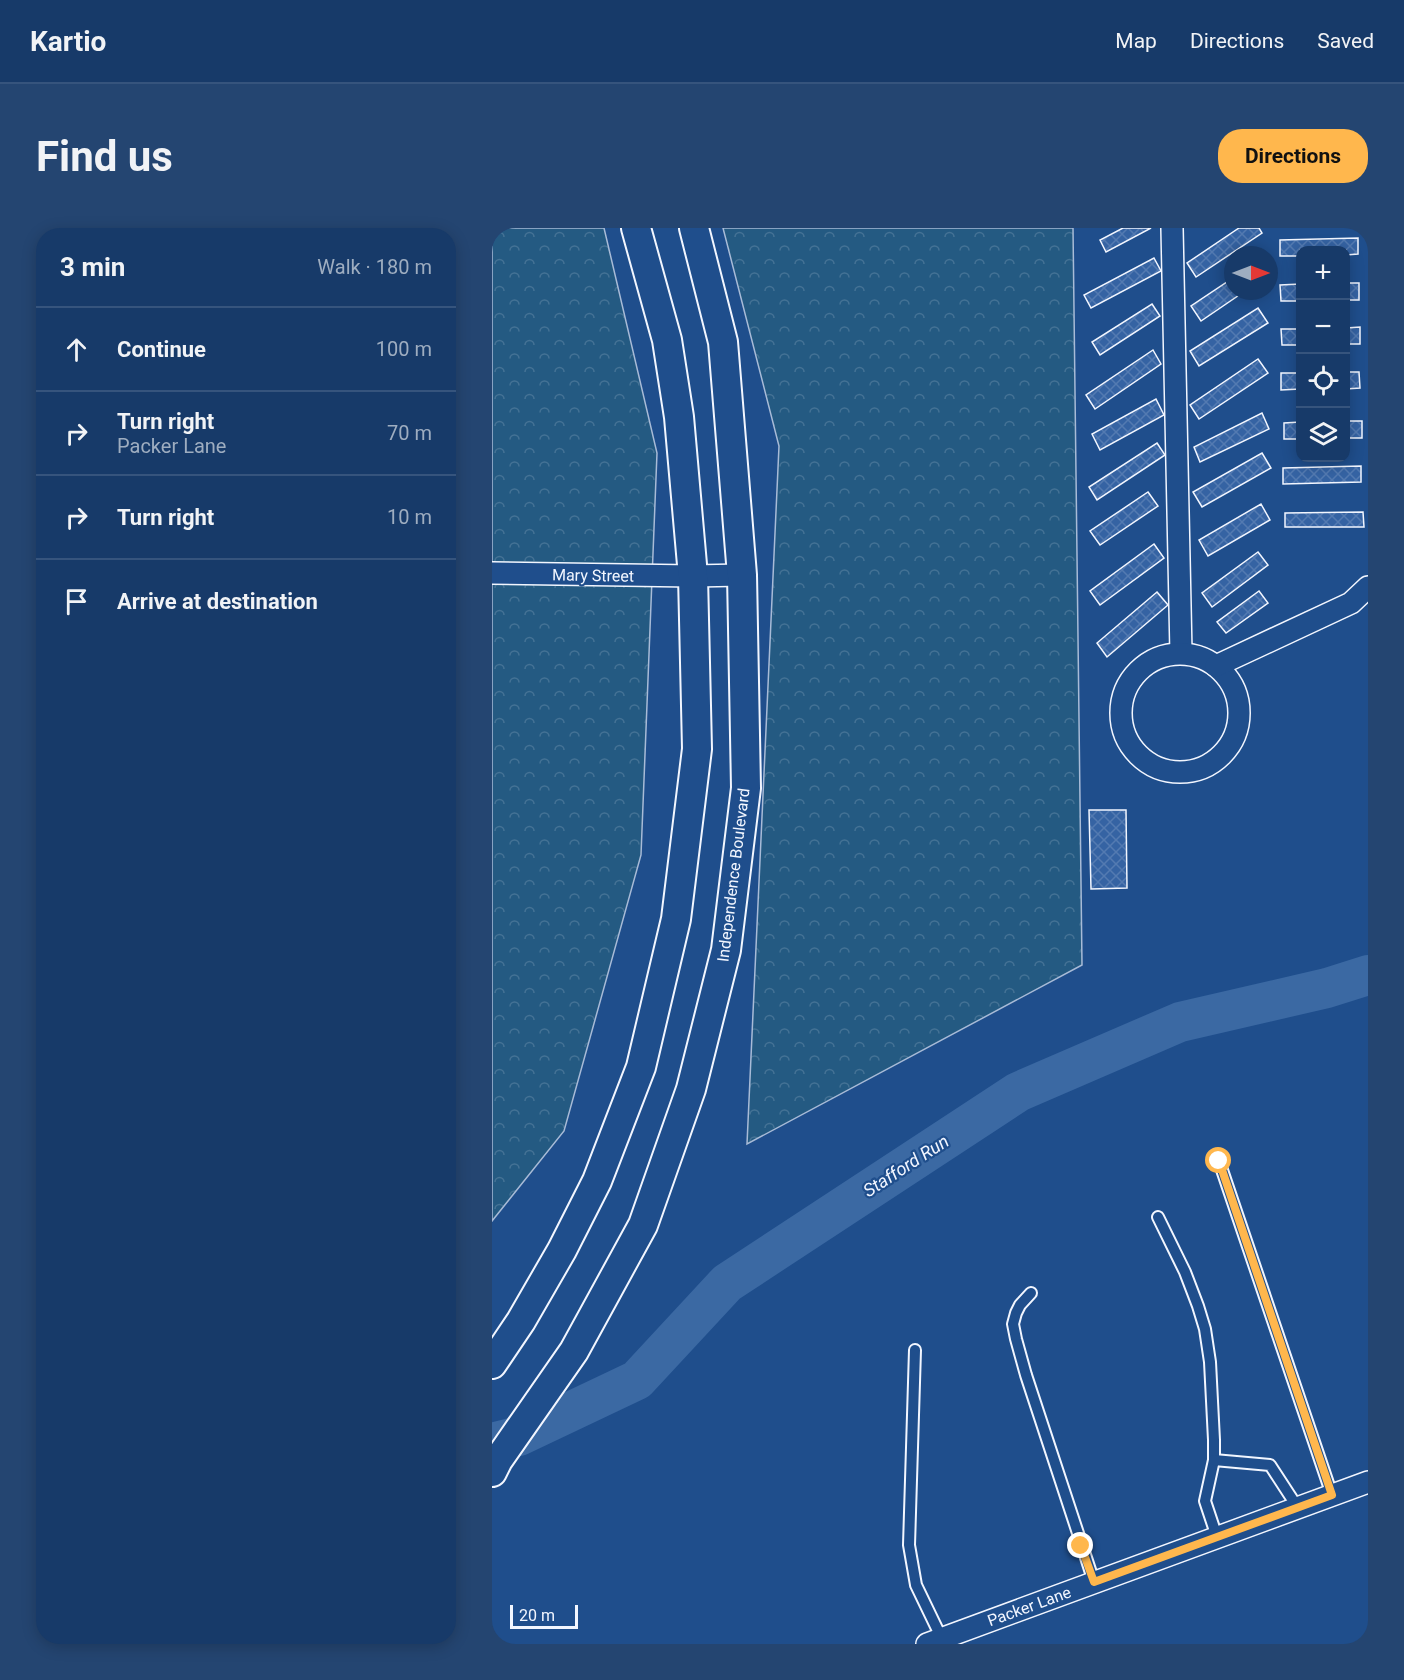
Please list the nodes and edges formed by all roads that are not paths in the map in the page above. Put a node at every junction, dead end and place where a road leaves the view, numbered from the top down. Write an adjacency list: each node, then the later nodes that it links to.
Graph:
1 (636, 228): 6 (main road)
2 (694, 228): 5 (main road, Independence Boulevard)
3 (1172, 228): 8 (street)
4 (492, 573): 6 (street, Mary Street)
5 (742, 574): 6 (street, Mary Street); 16 (main road, Independence Boulevard)
6 (693, 576): 14 (main road)
7 (1368, 587): 9 (street)
8 (1180, 652): 9 (street); 9 (street)
9 (1216, 666)
10 (1219, 1161): 18 (lane)
11 (1158, 1217): 15 (lane)
12 (1031, 1293): 21 (lane)
13 (915, 1350): 22 (lane)
14 (492, 1364)
15 (1214, 1460): 19 (lane); 20 (lane)
16 (492, 1472)
17 (1368, 1482): 18 (street, Packer Lane)
18 (1332, 1495): 19 (street, Packer Lane)
19 (1298, 1508): 20 (street, Packer Lane)
20 (1217, 1537): 21 (street, Packer Lane)
21 (1094, 1582): 22 (street, Packer Lane)
22 (934, 1641)

